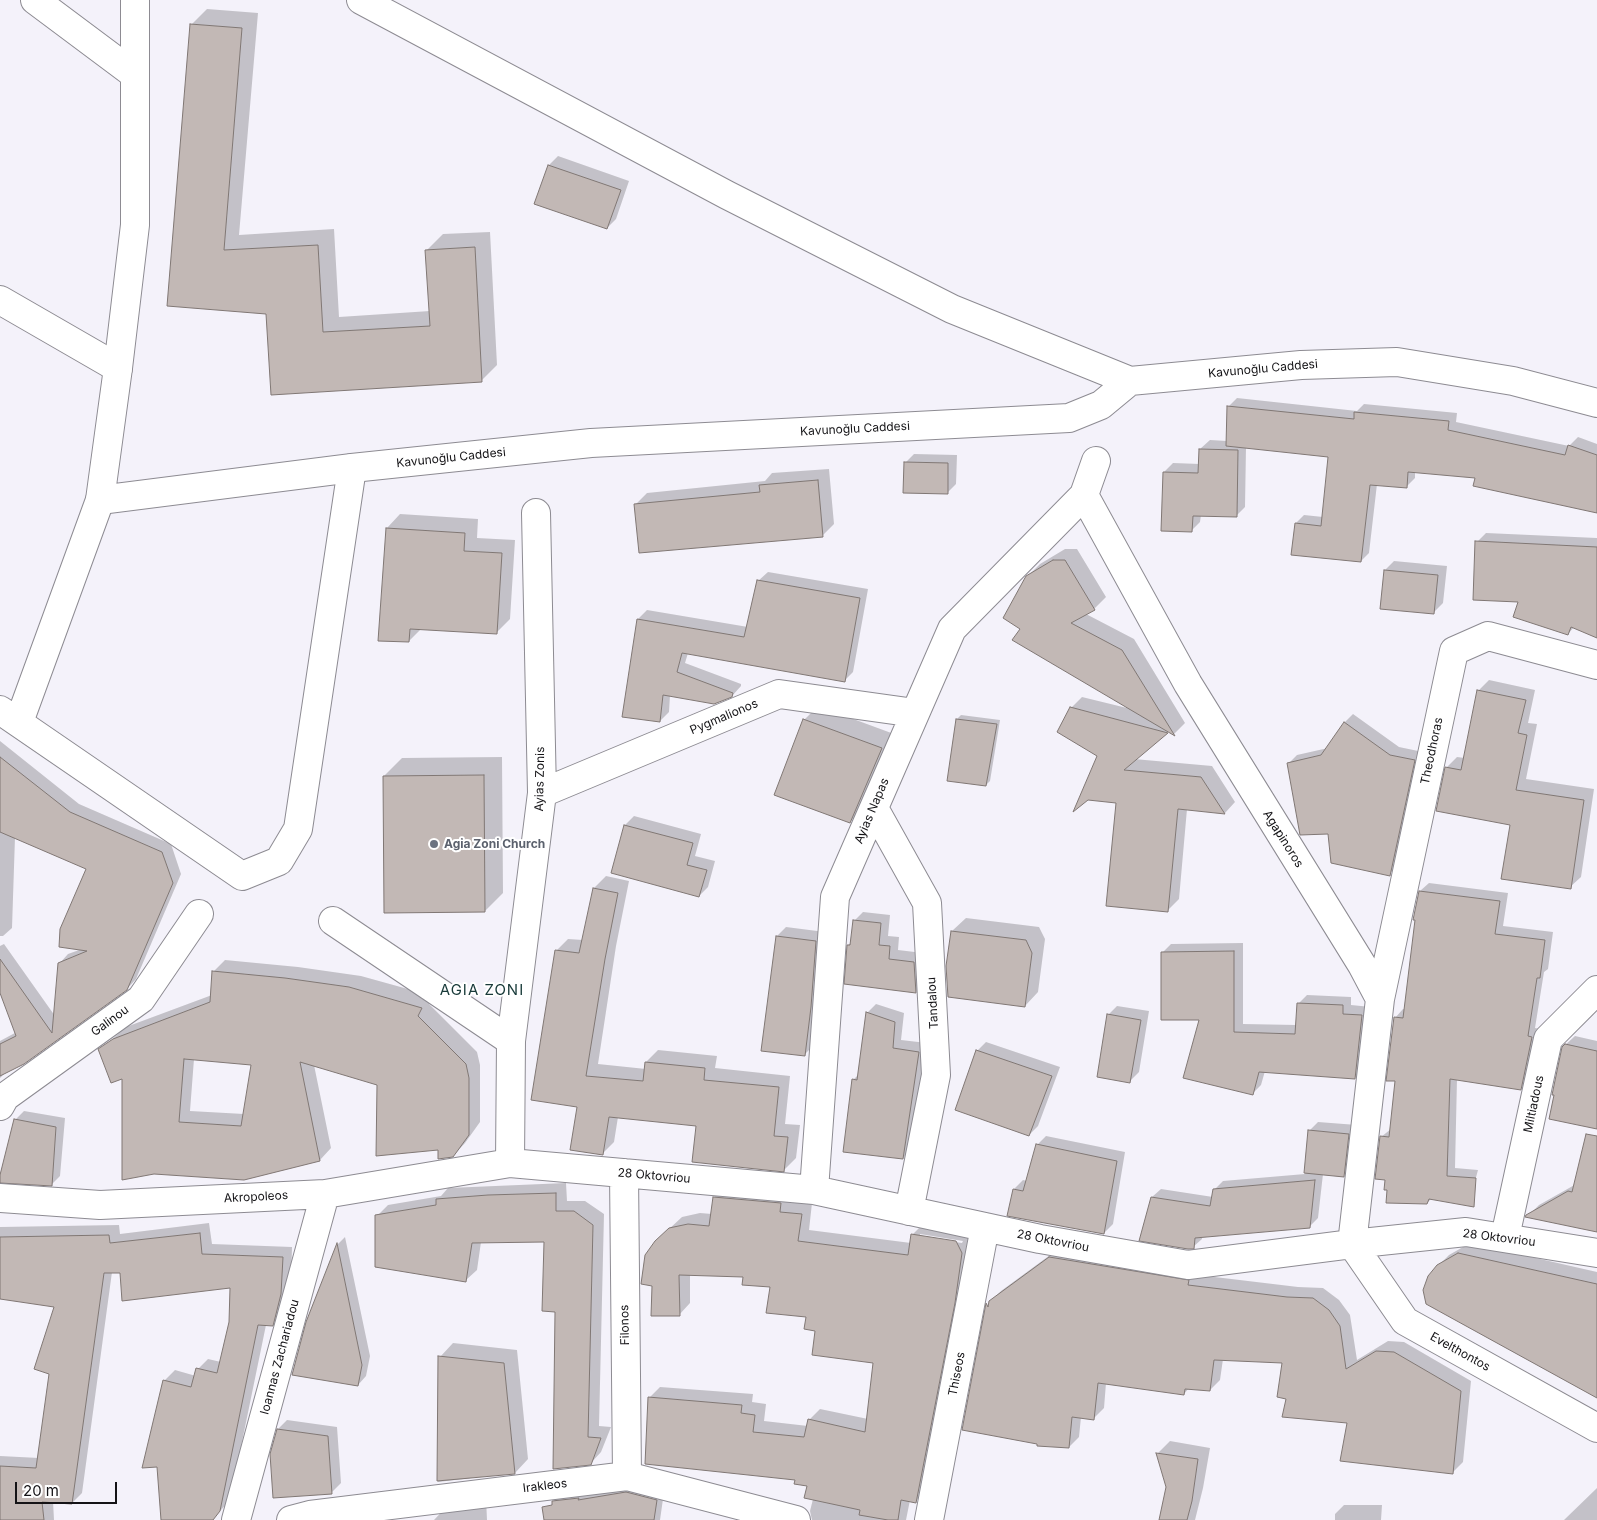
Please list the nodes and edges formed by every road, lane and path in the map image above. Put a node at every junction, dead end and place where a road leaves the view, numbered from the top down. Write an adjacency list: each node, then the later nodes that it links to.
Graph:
1 (35, 0): 4 (street)
2 (134, 0): 4 (street)
3 (362, 0): 7 (street)
4 (134, 74): 6 (street)
5 (0, 300): 6 (street)
6 (118, 368): 12 (street)
7 (1130, 381): 8 (street, Kavunoğlu Caddesi); 10 (street, Kavunoğlu Caddesi)
8 (1597, 402)
9 (1096, 461): 11 (street)
10 (352, 468): 12 (street, Kavunoğlu Caddesi); 16 (street)
11 (1084, 495): 15 (street, Ayias Napas); 22 (street, Agapinoros)
12 (100, 500): 16 (street)
13 (536, 514): 17 (street, Ayias Zonis)
14 (1597, 665): 22 (street, Theodhoras)
15 (914, 713): 17 (street, Pygmalionos); 18 (street, Ayias Napas)
16 (9, 716)
17 (542, 793): 23 (street, Ayias Zonis)
18 (874, 808): 27 (street, Ayias Napas); 30 (street, Tandalou)
19 (198, 914): 24 (street, Galinou)
20 (333, 921): 23 (street)
21 (1597, 990): 32 (street, Miltiadous)
22 (1380, 999): 33 (street)
23 (511, 1041): 25 (street, Ayias Zonis)
24 (0, 1106)
25 (510, 1163): 26 (street, 28 Oktovriou); 28 (street, Akropoleos)
26 (624, 1173): 27 (street, 28 Oktovriou); 36 (street, Filonos)
27 (814, 1190): 30 (street, 28 Oktovriou)
28 (325, 1194): 29 (street, Akropoleos); 38 (street, Ioannas Zachariadou)
29 (0, 1198)
30 (909, 1211): 31 (street, 28 Oktovriou)
31 (985, 1227): 33 (street, 28 Oktovriou); 41 (street, Thiseos)
32 (1505, 1237): 33 (street, 28 Oktovriou); 34 (street, 28 Oktovriou)
33 (1352, 1244): 35 (street, Evelthontos)
34 (1597, 1253)
35 (1597, 1428)
36 (627, 1476): 37 (street, Irakleos); 40 (street, Irakleos)
37 (389, 1513): 39 (street, Irakleos)
38 (236, 1520)
39 (291, 1520)
40 (796, 1520)
41 (930, 1520)

